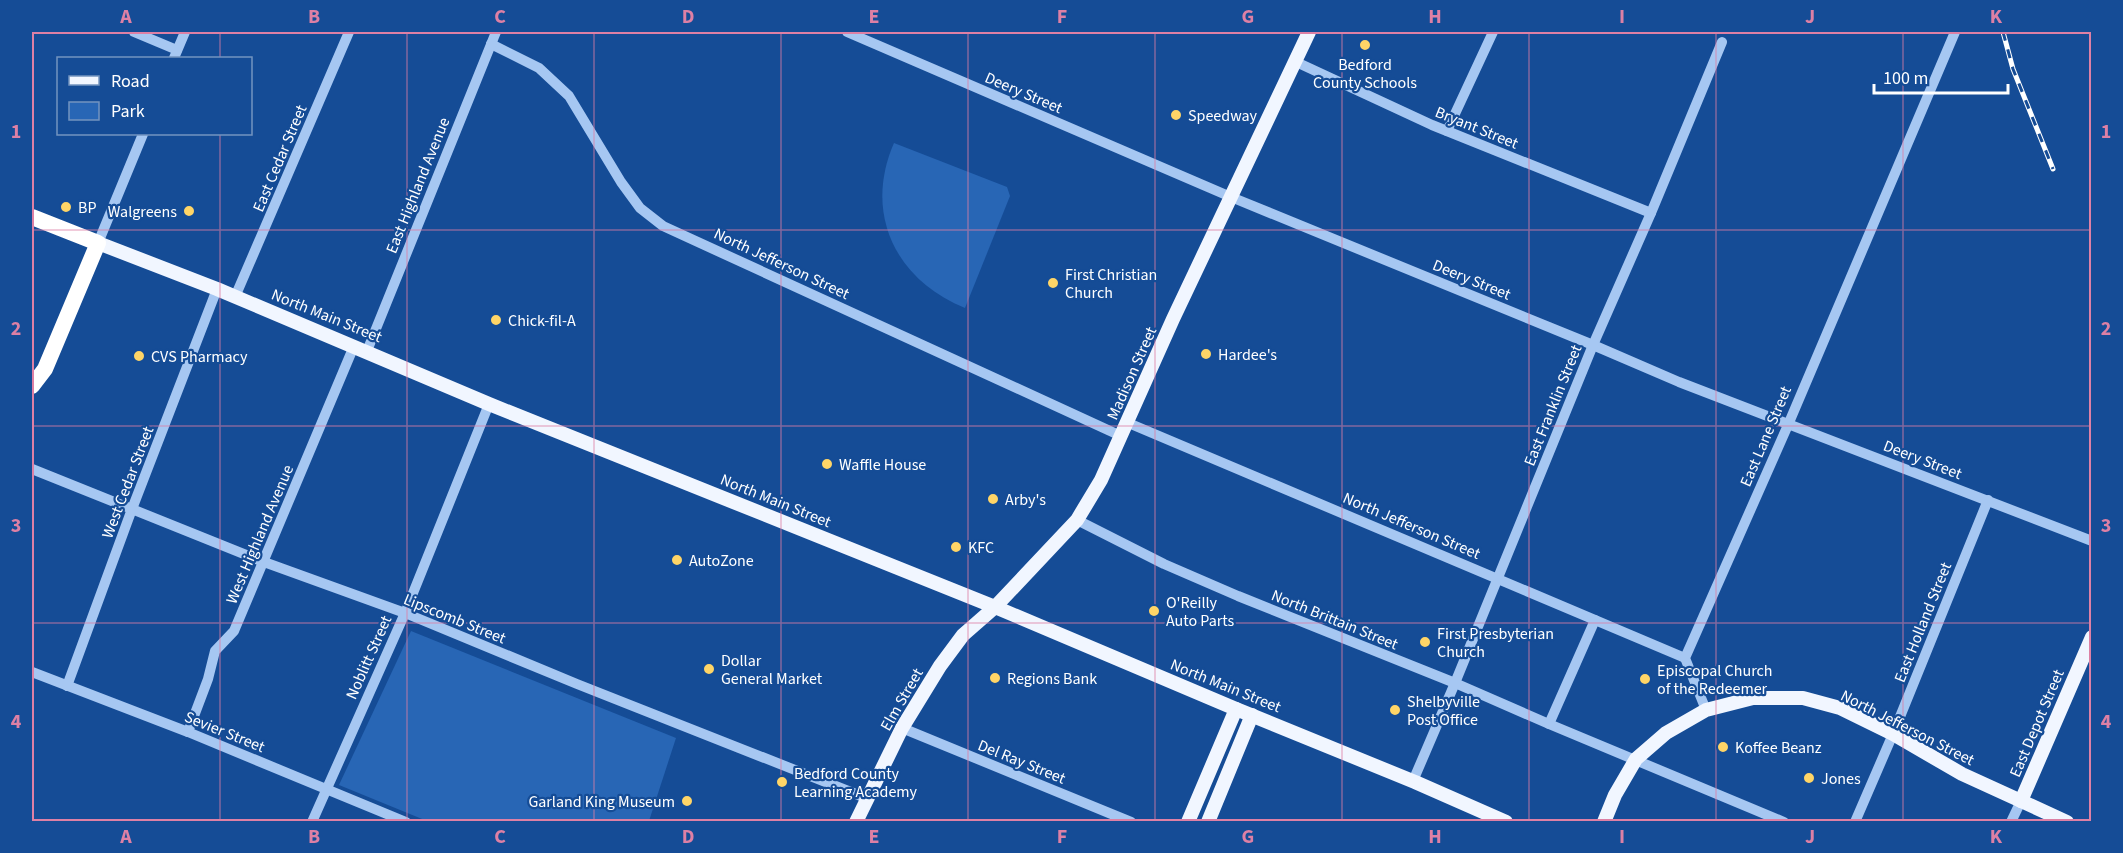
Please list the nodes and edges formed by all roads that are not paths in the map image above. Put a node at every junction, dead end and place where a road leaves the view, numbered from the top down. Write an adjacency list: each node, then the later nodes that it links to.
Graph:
1 (134, 32): 11 (street)
2 (185, 32): 11 (street)
3 (349, 32): 20 (street, East Cedar Street)
4 (496, 32): 10 (street, East Highland Avenue)
5 (847, 32): 15 (street, Deery Street)
6 (1309, 32): 12 (main road, Madison Street)
7 (1493, 32): 13 (street)
8 (1955, 32): 26 (street, East Lane Street)
9 (1722, 42): 16 (street, East Franklin Street)
10 (491, 44): 22 (street, East Highland Avenue); 27 (street, North Jefferson Street)
11 (175, 54)
12 (1294, 61): 13 (street, Bryant Street); 15 (main road, Madison Street)
13 (1447, 131): 16 (street, Bryant Street)
14 (143, 135): 18 (street)
15 (1231, 197): 21 (street, Deery Street); 25 (main road, Madison Street)
16 (1651, 213): 21 (street, East Franklin Street)
17 (32, 217): 18 (highway, North Main Street)
18 (98, 243): 19 (main road, North Main Street); 23 (highway)
19 (217, 289): 20 (main road, North Main Street); 30 (street, West Cedar Street)
20 (235, 297): 22 (main road, North Main Street)
21 (1593, 345): 26 (street, Deery Street); 34 (street, East Franklin Street)
22 (361, 348): 24 (main road, North Main Street); 33 (street, West Highland Avenue)
23 (32, 386)
24 (489, 404): 35 (main road, North Main Street); 36 (street, Noblitt Street)
25 (1126, 422): 27 (main road, Madison Street); 34 (street, North Jefferson Street)
26 (1788, 425): 29 (street, Deery Street); 39 (street, East Lane Street)
27 (1121, 436): 31 (main road, Madison Street)
28 (32, 469): 30 (street, Lipscomb Street)
29 (1988, 500): 32 (street, Deery Street); 49 (street, East Holland Street)
30 (132, 509): 33 (street, Lipscomb Street); 42 (street, West Cedar Street)
31 (1077, 520): 35 (main road, Madison Street); 41 (street, North Brittain Street)
32 (2091, 542)
33 (264, 562): 36 (street, Lipscomb Street); 48 (street, West Highland Avenue)
34 (1497, 579): 37 (street, North Jefferson Street); 41 (street, East Franklin Street)
35 (995, 607): 43 (main road, North Main Street); 47 (main road, Elm Street)
36 (405, 613): 52 (street, Noblitt Street); 53 (street, Lipscomb Street)
37 (1595, 620): 39 (street, North Jefferson Street); 46 (street)
38 (2091, 637): 54 (main road, East Depot Street)
39 (1685, 658): 44 (street)
40 (32, 672): 42 (street, Sevier Street)
41 (1455, 683): 46 (street, North Brittain Street); 51 (street, East Franklin Street)
42 (68, 686): 48 (street, Sevier Street)
43 (1236, 709): 45 (main road, North Main Street); 59 (main road)
44 (1706, 710): 49 (main road, North Jefferson Street); 50 (main road)
45 (1252, 715): 51 (main road, North Main Street); 60 (main road)
46 (1549, 724): 50 (street, North Brittain Street)
47 (902, 728): 53 (main road, Elm Street); 58 (street, Del Ray Street)
48 (188, 732): 52 (street, Sevier Street)
49 (1893, 734): 54 (main road, North Jefferson Street); 64 (street, East Holland Street)
50 (1636, 759): 62 (main road); 63 (street, North Brittain Street)
51 (1413, 781): 61 (main road, North Main Street)
52 (326, 789): 55 (street, Noblitt Street); 56 (street, Sevier Street)
53 (866, 798): 57 (main road, Elm Street)
54 (2021, 801): 65 (street, East Depot Street); 66 (main road, North Jefferson Street)
55 (312, 822)
56 (406, 822)
57 (856, 822)
58 (1131, 822)
59 (1188, 822)
60 (1208, 822)
61 (1506, 822)
62 (1604, 822)
63 (1784, 822)
64 (1855, 822)
65 (2012, 822)
66 (2067, 822)

